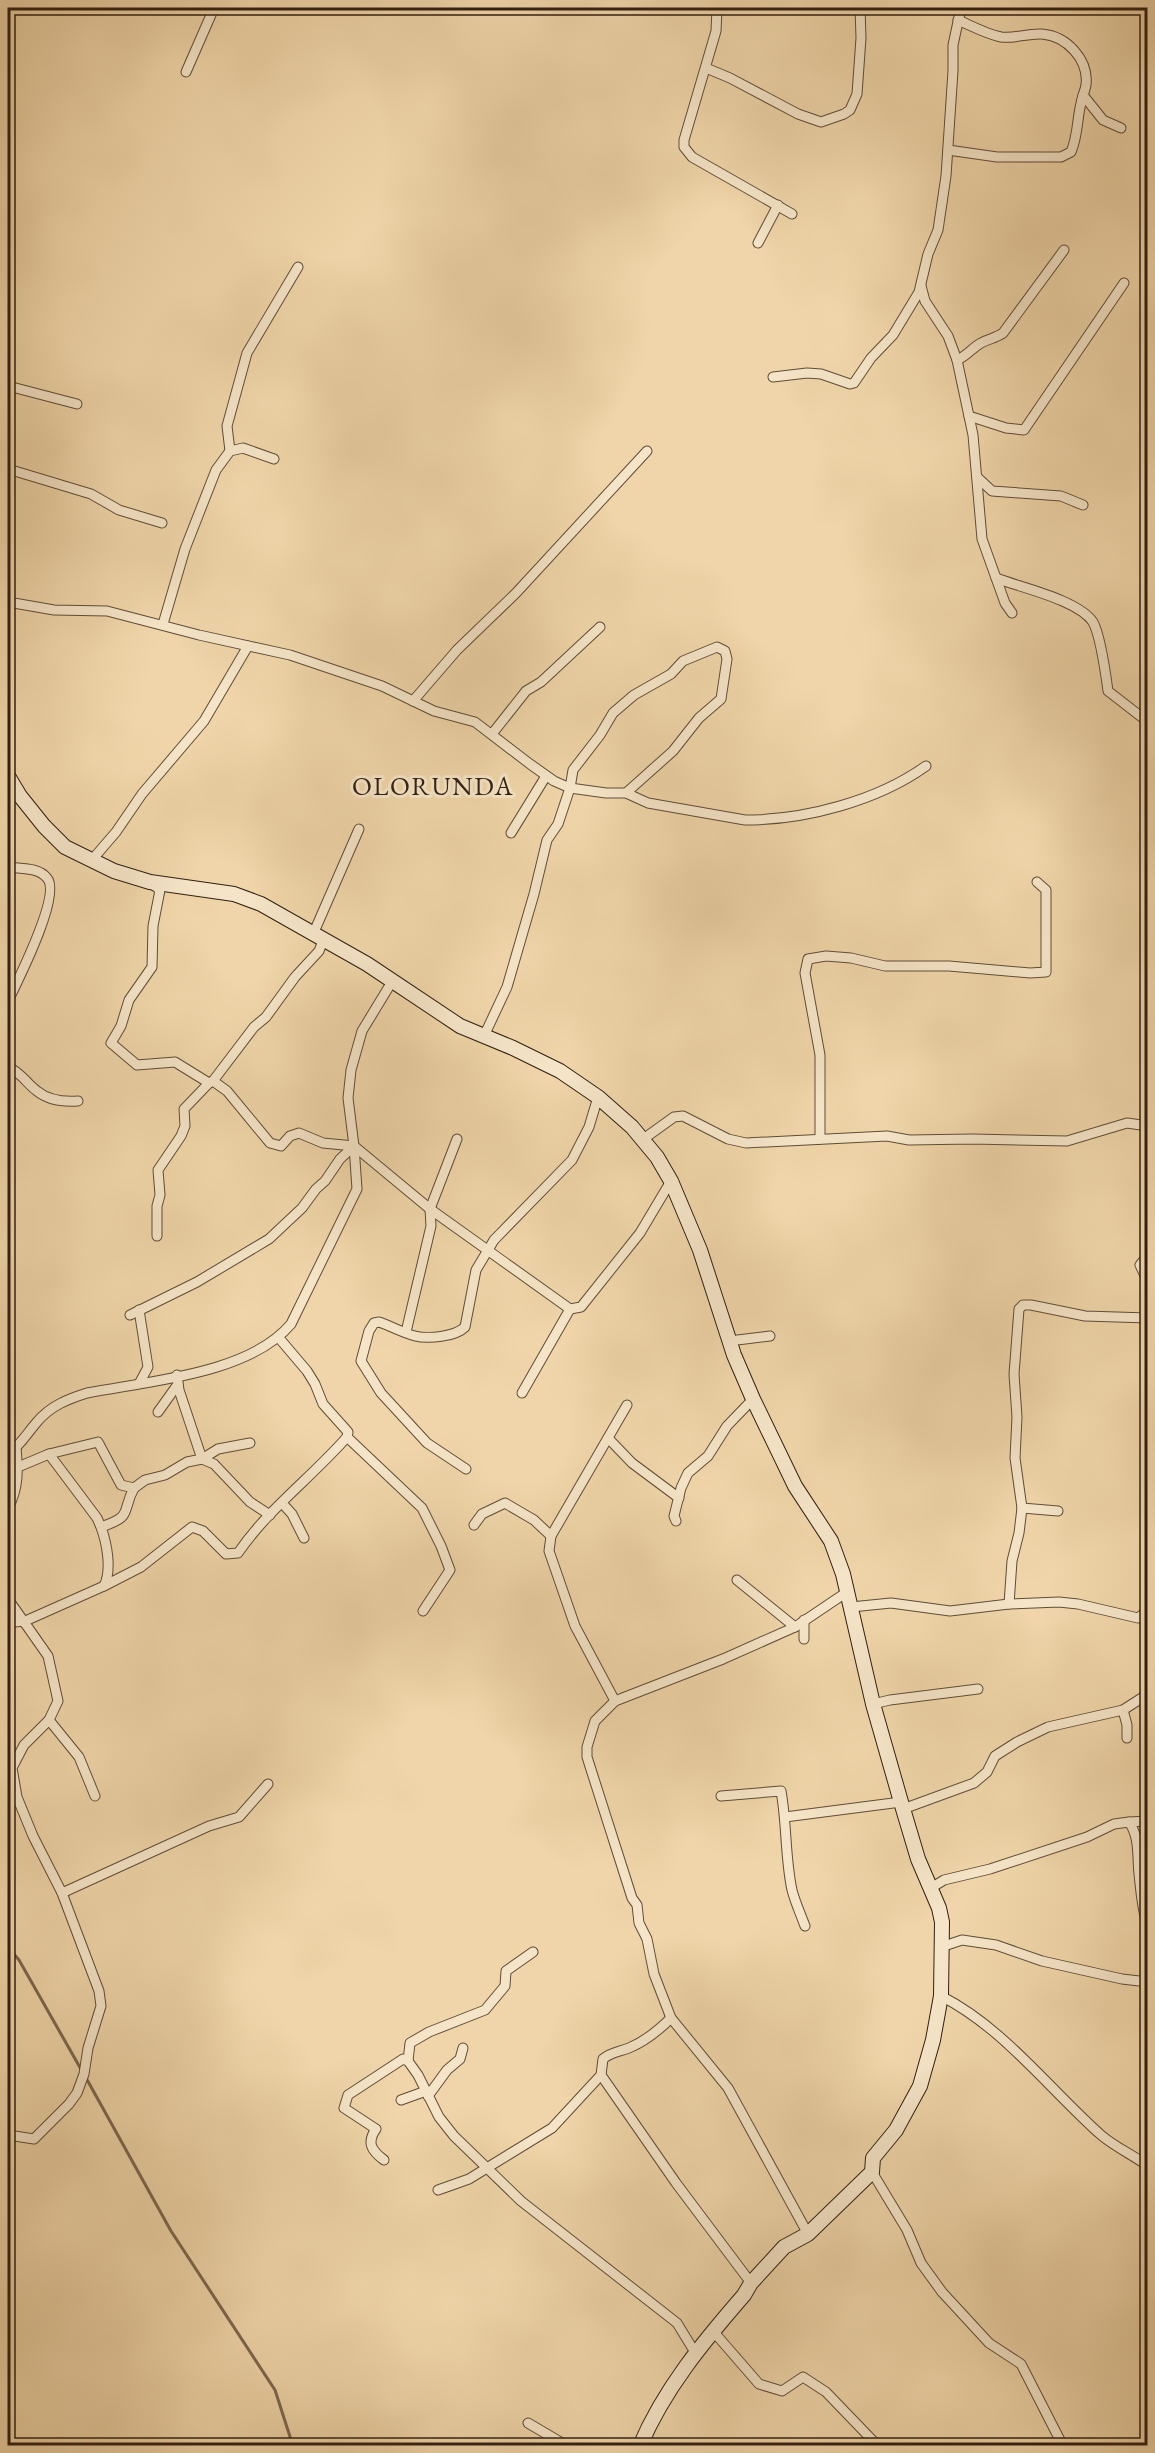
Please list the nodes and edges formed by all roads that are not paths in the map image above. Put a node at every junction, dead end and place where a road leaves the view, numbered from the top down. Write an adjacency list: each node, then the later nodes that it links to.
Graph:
1 (214, 8): 7 (street)
2 (717, 8): 6 (street)
3 (860, 8): 6 (street)
4 (961, 8): 5 (street)
5 (958, 20): 8 (street); 10 (street)
6 (706, 68): 11 (street)
7 (186, 72)
8 (1083, 95): 9 (street); 10 (street)
9 (1121, 128)
10 (948, 150): 17 (street)
11 (778, 205): 12 (street); 13 (street)
12 (792, 214)
13 (758, 243)
14 (1064, 250): 18 (street)
15 (298, 267): 23 (street)
16 (1124, 283): 22 (street)
17 (921, 286): 18 (street); 19 (street)
18 (957, 360): 22 (street)
19 (773, 377)
20 (8, 386): 21 (street)
21 (77, 404)
22 (969, 416): 27 (street)
23 (230, 451): 25 (street); 33 (street)
24 (647, 451): 36 (street)
25 (274, 459)
26 (8, 469): 29 (street)
27 (976, 477): 28 (street); 30 (street)
28 (1083, 505)
29 (162, 523)
30 (996, 578): 32 (street); 37 (street)
31 (8, 602): 33 (street)
32 (1012, 613)
33 (163, 624): 35 (street)
34 (600, 627): 38 (street)
35 (248, 646): 36 (street); 46 (street)
36 (412, 701): 38 (street)
37 (1148, 722)
38 (492, 734): 41 (street)
39 (926, 766): 43 (street)
40 (8, 776): 46 (street)
41 (546, 776): 42 (street); 45 (street)
42 (570, 788): 43 (street); 43 (street); 53 (street)
43 (626, 793)
44 (358, 829): 50 (street)
45 (511, 833)
46 (91, 861): 48 (street)
47 (8, 867): 52 (street)
48 (150, 882): 50 (street); 55 (street)
49 (1037, 882): 60 (street)
50 (319, 935): 51 (street); 55 (street)
51 (393, 980): 53 (street); 62 (street)
52 (8, 1001)
53 (484, 1036): 56 (street)
54 (8, 1067): 57 (street)
55 (211, 1082): 62 (street); 65 (street)
56 (598, 1097): 61 (street); 66 (street)
57 (78, 1101)
58 (1148, 1126): 60 (street)
59 (458, 1139): 64 (street)
60 (820, 1139): 61 (street)
61 (642, 1140): 63 (street)
62 (354, 1146): 64 (street); 70 (street); 75 (street)
63 (671, 1181): 69 (street); 76 (street)
64 (430, 1209): 66 (street); 73 (street)
65 (157, 1236)
66 (488, 1250): 69 (street); 73 (street)
67 (1148, 1255): 68 (street)
68 (1148, 1282)
69 (570, 1309): 79 (street)
70 (140, 1310): 71 (street); 78 (street)
71 (130, 1315)
72 (1148, 1318): 97 (street)
73 (406, 1332): 92 (street)
74 (770, 1336): 76 (street)
75 (279, 1338): 77 (street); 83 (street)
76 (729, 1341): 80 (street)
77 (178, 1380): 78 (street); 82 (street); 89 (street)
78 (140, 1382): 86 (street)
79 (522, 1393)
80 (753, 1399): 94 (street); 107 (street)
81 (627, 1405): 84 (street)
82 (158, 1412)
83 (347, 1437): 95 (street); 112 (street)
84 (608, 1438): 94 (street); 103 (street)
85 (250, 1443): 89 (street)
86 (16, 1447): 87 (street); 91 (street)
87 (8, 1454)
88 (49, 1454): 91 (street); 93 (street); 102 (street)
89 (202, 1459): 93 (street); 99 (street)
90 (8, 1460): 91 (street)
91 (18, 1467): 96 (street)
92 (465, 1469)
93 (134, 1488): 102 (street)
94 (679, 1498): 100 (street)
95 (282, 1503): 99 (street); 104 (street)
96 (8, 1508)
97 (1022, 1508): 98 (street); 109 (street)
98 (1058, 1511)
99 (270, 1515): 106 (street)
100 (676, 1521)
101 (474, 1525): 103 (street)
102 (101, 1527): 106 (street)
103 (551, 1536): 120 (street)
104 (304, 1538)
105 (737, 1580): 116 (street)
106 (104, 1586): 114 (street)
107 (847, 1592): 110 (street); 113 (street)
108 (8, 1599): 114 (street)
109 (1010, 1604): 110 (street); 111 (street)
110 (851, 1607): 121 (street)
111 (1148, 1610)
112 (423, 1611)
113 (804, 1620): 116 (street); 117 (street)
114 (22, 1621): 115 (street); 123 (street)
115 (8, 1623)
116 (795, 1627): 120 (street)
117 (804, 1639)
118 (978, 1689): 121 (street)
119 (1148, 1694): 122 (street)
120 (615, 1701): 140 (street)
121 (873, 1704): 128 (street)
122 (1123, 1710): 124 (street); 128 (street)
123 (49, 1719): 126 (street); 133 (street)
124 (1127, 1738)
125 (268, 1784): 133 (street)
126 (95, 1796)
127 (721, 1796): 129 (street)
128 (902, 1805): 129 (street); 132 (street)
129 (785, 1817): 134 (street)
130 (1148, 1821): 131 (street)
131 (1129, 1822): 132 (street); 135 (street)
132 (931, 1888): 136 (street)
133 (62, 1893): 146 (street)
134 (806, 1926)
135 (1148, 1927)
136 (941, 1947): 138 (street); 139 (street)
137 (533, 1952): 142 (street)
138 (1148, 1982)
139 (941, 1996): 148 (street); 150 (street)
140 (671, 2018): 143 (street); 152 (street)
141 (463, 2048): 144 (street)
142 (408, 2061): 144 (street); 147 (street)
143 (602, 2075): 149 (street); 153 (street)
144 (427, 2093): 145 (street); 149 (street)
145 (401, 2100)
146 (8, 2134)
147 (384, 2160)
148 (1148, 2166)
149 (487, 2167): 151 (street); 155 (street)
150 (872, 2172): 152 (street); 160 (street)
151 (438, 2190)
152 (808, 2234): 153 (street)
153 (751, 2283): 154 (street)
154 (713, 2331): 155 (street); 159 (street)
155 (696, 2354): 158 (street)
156 (528, 2424): 157 (street)
157 (567, 2445)
158 (640, 2445)
159 (879, 2445)
160 (1063, 2445)

